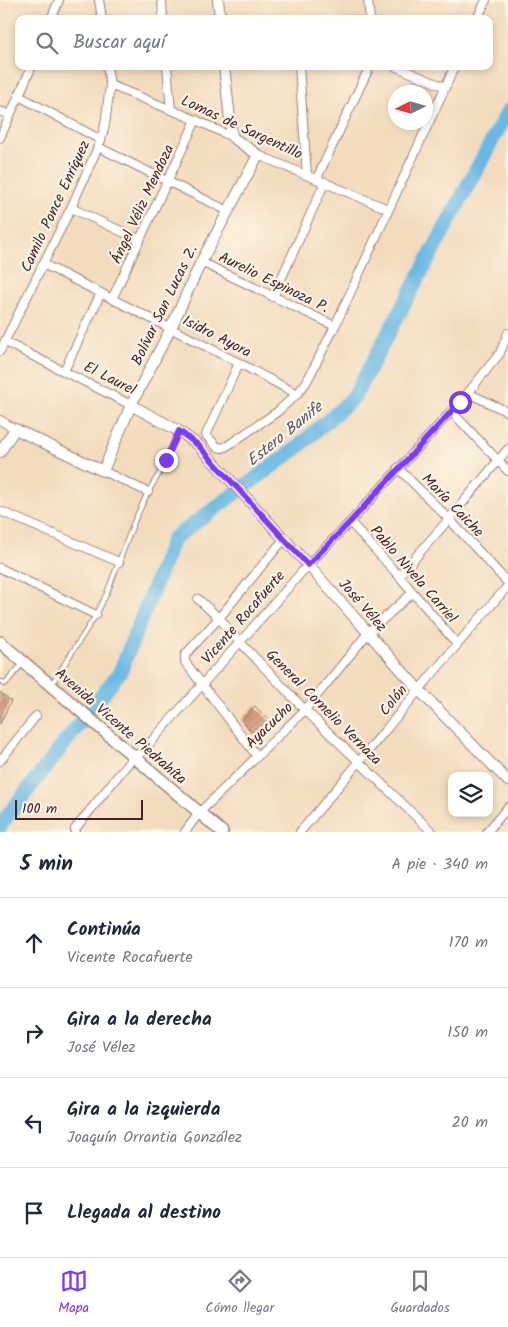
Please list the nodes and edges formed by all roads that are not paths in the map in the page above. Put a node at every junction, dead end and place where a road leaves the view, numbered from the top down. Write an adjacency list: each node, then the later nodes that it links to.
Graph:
1 (59, 0): 7 (street)
2 (99, 0): 8 (street)
3 (162, 0): 9 (street)
4 (218, 0): 10 (street)
5 (368, 0): 11 (street)
6 (486, 0): 12 (street)
7 (53, 15)
8 (101, 15)
9 (163, 15)
10 (220, 15)
11 (370, 15)
12 (479, 15)
13 (30, 70): 23 (street)
14 (108, 70): 21 (street, Camilo Ponce Enríquez)
15 (167, 70): 24 (street)
16 (224, 70): 28 (street)
17 (299, 70): 32 (street)
18 (368, 70): 33 (street)
19 (404, 70): 22 (street)
20 (453, 70): 22 (street)
21 (110, 85): 24 (street, Lomas de Sargentillo); 30 (street, Camilo Ponce Enríquez)
22 (445, 87): 37 (street)
23 (19, 96): 26 (street); 30 (street)
24 (170, 110): 27 (street, Lomas de Sargentillo)
25 (0, 111): 26 (street)
26 (10, 115): 29 (street)
27 (196, 120): 28 (street, Lomas de Sargentillo); 34 (street, Ángel Véliz Mendoza)
28 (232, 137): 31 (street, Lomas de Sargentillo)
29 (0, 138)
30 (100, 144): 34 (street); 36 (street, Camilo Ponce Enríquez)
31 (258, 154): 32 (street, Lomas de Sargentillo); 38 (street, Bolívar San Lucas Z.)
32 (307, 174): 33 (street, Lomas de Sargentillo)
33 (317, 178): 35 (street, Lomas de Sargentillo)
34 (168, 182): 38 (street); 39 (street, Ángel Véliz Mendoza)
35 (325, 182): 37 (street, Lomas de Sargentillo); 43 (street)
36 (71, 208): 39 (street); 41 (street, Camilo Ponce Enríquez)
37 (388, 209): 45 (street)
38 (228, 210): 40 (street, Bolívar San Lucas Z.)
39 (140, 240): 44 (street, Ángel Véliz Mendoza)
40 (202, 262): 43 (street, Aurelio Espinoza P.); 46 (street, Bolívar San Lucas Z.)
41 (43, 264): 42 (street, Isidro Ayora); 48 (street, Camilo Ponce Enríquez)
42 (101, 293): 44 (street, Isidro Ayora); 51 (street)
43 (273, 297): 45 (street, Aurelio Espinoza P.)
44 (112, 299): 46 (street, Isidro Ayora)
45 (335, 326): 53 (street)
46 (171, 328): 50 (street, Isidro Ayora); 54 (street, Bolívar San Lucas Z.)
47 (508, 333): 52 (street, Vicente Rocafuerte)
48 (5, 342): 49 (street, Camilo Ponce Enríquez); 51 (street, El Laurel)
49 (0, 351)
50 (239, 363): 53 (street, Isidro Ayora); 53 (street)
51 (64, 371): 54 (street, El Laurel)
52 (468, 393): 55 (street, Vicente Rocafuerte); 56 (street)
53 (297, 394)
54 (131, 405): 59 (street, El Laurel); 65 (street, Bolívar San Lucas Z.)
55 (451, 411): 63 (street); 64 (street, Vicente Rocafuerte)
56 (508, 412)
57 (0, 420): 58 (street)
58 (15, 429): 62 (street); 65 (street)
59 (179, 431): 60 (street, El Laurel); 67 (lane)
60 (198, 445): 71 (street, José Vélez)
61 (508, 449): 63 (street)
62 (0, 452)
63 (498, 461): 66 (street); 69 (street)
64 (398, 468): 69 (street, María Caiche); 70 (street, Vicente Rocafuerte)
65 (103, 471): 67 (street)
66 (508, 471)
67 (148, 492): 72 (lane)
68 (0, 511): 72 (street)
69 (449, 519): 75 (street); 76 (street, María Caiche)
70 (350, 522): 73 (street, Vicente Rocafuerte); 75 (street, Pablo Nivela Carriel)
71 (284, 540): 73 (street, José Vélez); 80 (street)
72 (119, 562): 79 (lane)
73 (308, 565): 81 (street, José Vélez); 82 (street, Vicente Rocafuerte)
74 (0, 568): 79 (street)
75 (399, 576): 77 (street, Pablo Nivela Carriel)
76 (508, 584): 83 (street, Colón)
77 (412, 593): 81 (street, Ayacucho); 83 (street, Pablo Nivela Carriel)
78 (198, 599): 80 (street, General Cornelio Vernaza)
79 (96, 616): 88 (lane)
80 (219, 618): 82 (street, General Cornelio Vernaza); 87 (street)
81 (368, 633): 89 (street, José Vélez); 90 (street, Ayacucho)
82 (240, 642): 87 (street, Vicente Rocafuerte); 90 (street, General Cornelio Vernaza)
83 (456, 644): 89 (street, Colón)
84 (1, 646): 85 (main road, Avenida Vicente Piedrahíta)
85 (23, 662): 86 (lane); 88 (main road, Avenida Vicente Piedrahíta)
86 (0, 681)
87 (202, 684): 92 (street, Vicente Rocafuerte); 93 (street)
88 (54, 688): 92 (main road, Avenida Vicente Piedrahíta)
89 (419, 690): 95 (street, Colón); 96 (street, José Vélez)
90 (305, 710): 93 (street, Ayacucho); 95 (street, General Cornelio Vernaza)
91 (36, 716): 94 (street)
92 (134, 756): 98 (main road, Avenida Vicente Piedrahíta); 99 (street, Vicente Rocafuerte)
93 (257, 756): 98 (street, Ayacucho)
94 (0, 761)
95 (359, 763): 102 (street, Colón); 103 (street, General Cornelio Vernaza)
96 (508, 781)
97 (508, 807): 104 (street)
98 (199, 813): 100 (street, Ayacucho); 101 (main road, Avenida Vicente Piedrahíta)
99 (75, 830)
100 (185, 832)
101 (222, 832)
102 (300, 832)
103 (432, 832)
104 (487, 832)

